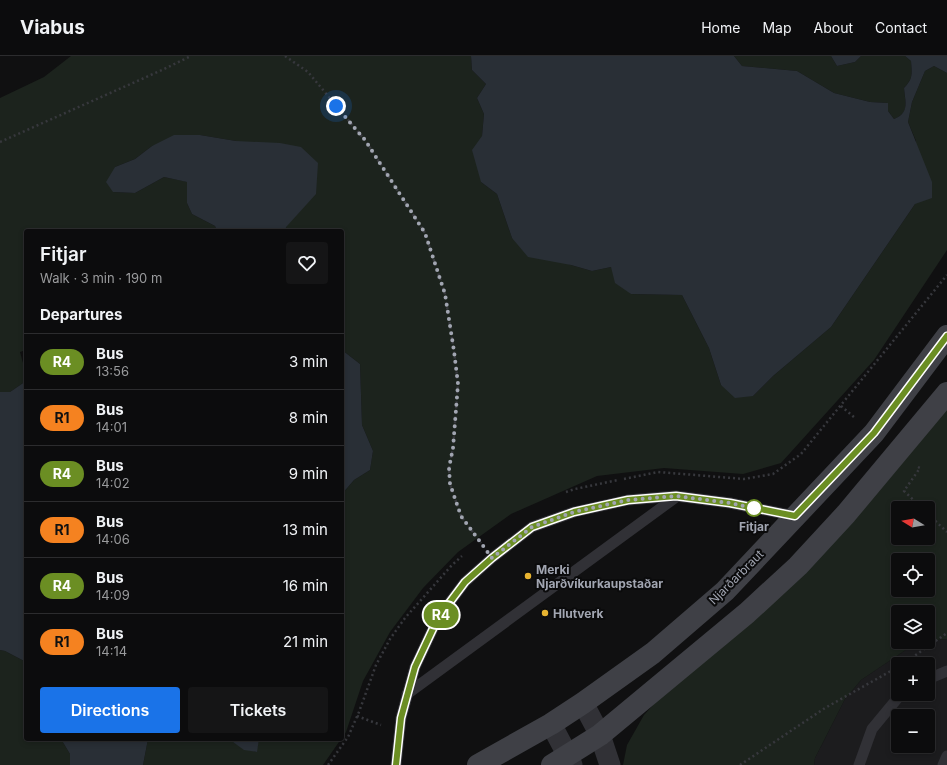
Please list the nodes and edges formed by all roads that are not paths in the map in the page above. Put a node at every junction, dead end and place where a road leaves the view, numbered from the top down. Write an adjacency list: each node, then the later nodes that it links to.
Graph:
1 (947, 336): 4 (main road, Njarðarbraut)
2 (947, 393): 11 (main road)
3 (676, 496): 4 (lane); 7 (lane); 7 (lane)
4 (795, 516): 9 (main road, Njarðarbraut)
5 (947, 671): 6 (lane)
6 (935, 676)
7 (407, 694): 14 (lane)
8 (895, 701): 17 (lane)
9 (583, 703): 10 (main road, Njarðarbraut); 11 (street)
10 (551, 724): 13 (street); 15 (main road, Njarðarbraut)
11 (600, 735): 13 (main road); 16 (street)
12 (947, 756): 18 (lane)
13 (564, 762)
14 (396, 765)
15 (478, 765)
16 (610, 765)
17 (859, 765)
18 (943, 765)

